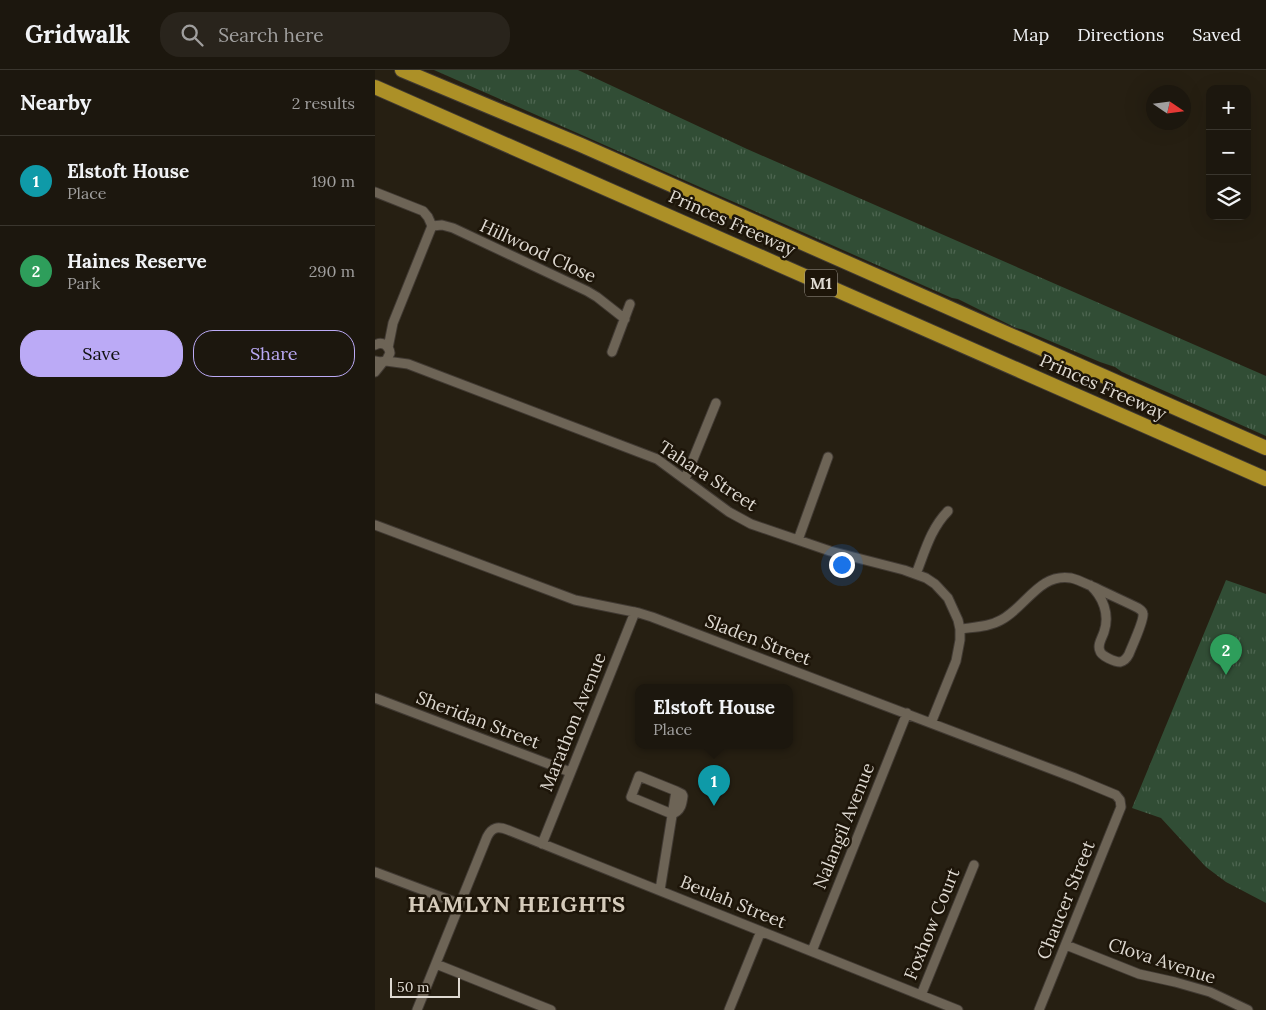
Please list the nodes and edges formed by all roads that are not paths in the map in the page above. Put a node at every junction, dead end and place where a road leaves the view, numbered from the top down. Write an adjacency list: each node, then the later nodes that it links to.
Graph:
1 (402, 70): 15 (highway, Princes Freeway / M1)
2 (375, 87): 17 (highway, Princes Freeway / M1)
3 (375, 192): 4 (street)
4 (431, 226): 6 (street, Hillwood Close); 7 (street)
5 (630, 304): 6 (street)
6 (625, 319): 10 (street)
7 (393, 323): 8 (street); 9 (street)
8 (376, 344): 9 (street, Tahara Street)
9 (389, 349): 11 (street); 12 (street, Tahara Street)
10 (612, 352)
11 (381, 361): 12 (street, Tahara Street); 13 (street)
12 (408, 364): 18 (street, Tahara Street)
13 (375, 372)
14 (716, 404): 18 (street)
15 (1266, 448)
16 (827, 458): 21 (street)
17 (1266, 479)
18 (685, 480): 21 (street, Tahara Street)
19 (948, 511): 22 (street)
20 (375, 525): 24 (street, Sladen Street)
21 (798, 540): 22 (street, Tahara Street)
22 (916, 574): 25 (street, Tahara Street)
23 (1089, 585): 23 (street); 25 (street)
24 (635, 612): 27 (street, Sladen Street); 29 (street, Marathon Avenue)
25 (960, 629): 28 (street, Tahara Street)
26 (375, 698): 29 (street, Sheridan Street)
27 (907, 714): 28 (street, Sladen Street); 39 (street, Nalangil Avenue)
28 (931, 723): 30 (street, Sladen Street)
29 (571, 772): 32 (street, Marathon Avenue)
30 (1121, 803): 38 (street, Chaucer Street)
31 (672, 814): 31 (street); 35 (street)
32 (542, 844): 35 (street, Beulah Street); 36 (street, Beulah Street)
33 (974, 865): 41 (street, Foxhow Court)
34 (375, 872): 36 (street)
35 (660, 890): 37 (street, Beulah Street)
36 (460, 904): 40 (street)
37 (761, 931): 39 (street, Beulah Street); 44 (street)
38 (1066, 945): 46 (street, Chaucer Street); 47 (street, Clova Avenue)
39 (812, 951): 41 (street, Beulah Street)
40 (436, 964): 42 (street); 43 (street)
41 (921, 995): 45 (street, Beulah Street)
42 (417, 1010)
43 (551, 1010)
44 (729, 1010)
45 (958, 1010)
46 (1039, 1010)
47 (1248, 1010)

